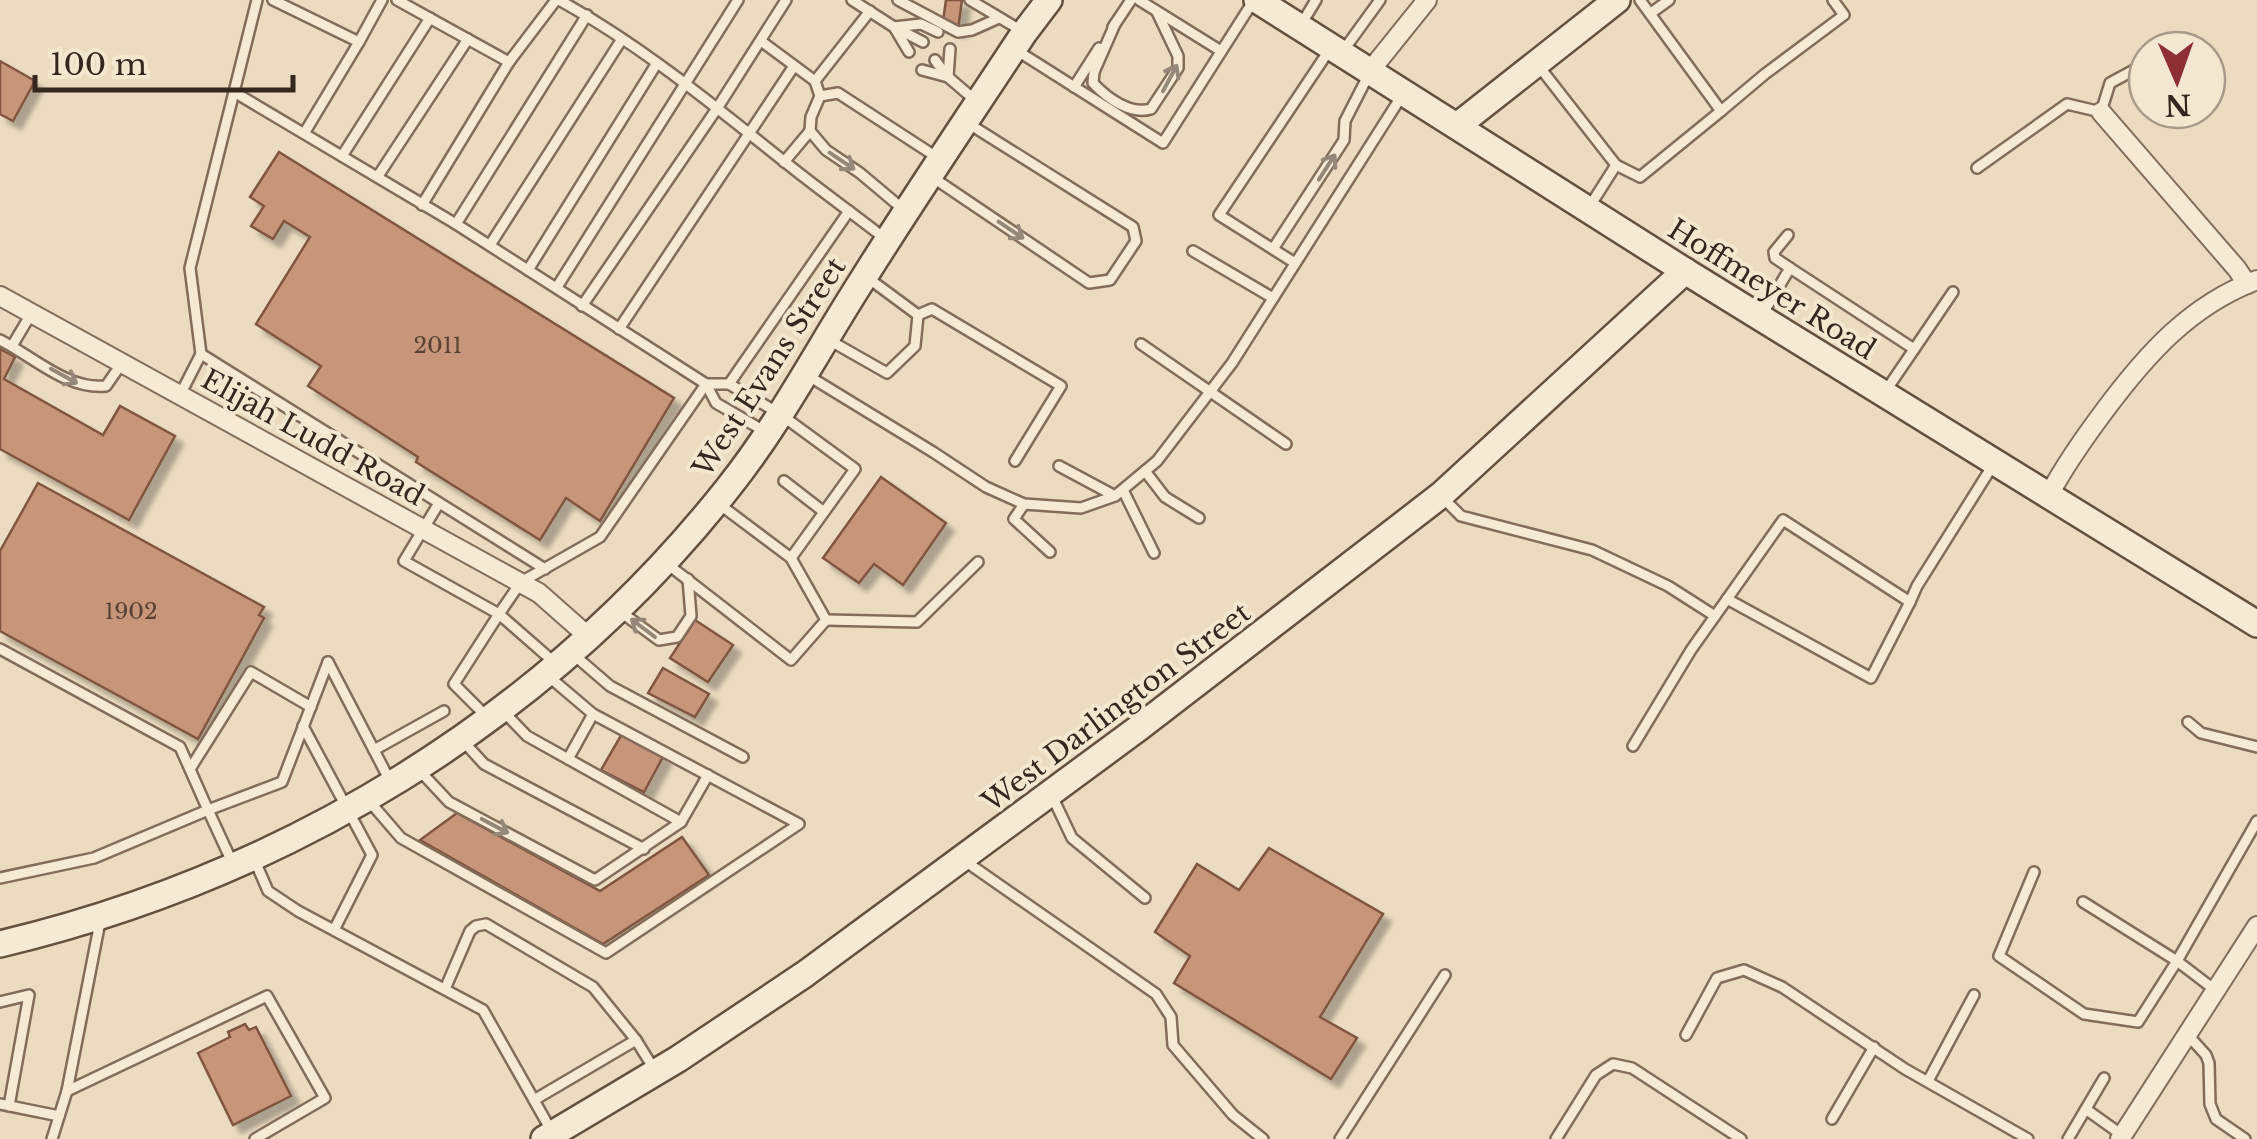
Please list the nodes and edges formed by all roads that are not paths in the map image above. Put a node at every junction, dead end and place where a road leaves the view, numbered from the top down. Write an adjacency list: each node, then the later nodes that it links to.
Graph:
1 (257, 0): 55 (lane)
2 (273, 0): 37 (lane)
3 (382, 0): 37 (lane)
4 (398, 0): 27 (lane)
5 (558, 0): 26 (lane); 44 (lane)
6 (738, 0): 52 (lane)
7 (786, 0): 36 (lane)
8 (852, 0): 23 (lane)
9 (898, 0): 28 (lane)
10 (970, 0): 22 (lane)
11 (1049, 0): 35 (main road, West Evans Street)
12 (1131, 0): 29 (lane)
13 (1139, 0): 24 (lane)
14 (1256, 0): 30 (main road, Hoffmeyer Road); 42 (lane)
15 (1316, 0): 30 (lane)
16 (1380, 0): 40 (lane)
17 (1428, 0): 49 (street)
18 (1616, 0): 46 (main road)
19 (1640, 0): 25 (lane)
20 (1669, 0): 25 (lane)
21 (1833, 0): 59 (lane)
22 (982, 3): 28 (lane)
23 (870, 11): 31 (lane); 53 (lane)
24 (1157, 12): 29 (lane, one-way to 24); 42 (lane)
25 (1651, 13): 59 (lane)
26 (587, 15): 34 (lane); 76 (lane)
27 (430, 18): 33 (lane); 66 (lane)
28 (999, 18): 35 (lane)
29 (1115, 24): 54 (lane)
30 (1300, 26): 40 (main road, Hoffmeyer Road)
31 (894, 27): 32 (lane); 38 (lane); 41 (lane)
32 (938, 32)
33 (468, 39): 44 (lane); 71 (lane)
34 (622, 39): 45 (lane); 79 (lane)
35 (1019, 40): 54 (lane); 60 (main road, West Evans Street)
36 (761, 41): 47 (lane); 58 (lane)
37 (359, 42): 64 (lane)
38 (923, 42)
39 (950, 49): 51 (lane)
40 (1336, 50): 49 (main road, Hoffmeyer Road); 80 (lane)
41 (910, 52)
42 (1221, 52): 54 (lane)
43 (935, 60): 51 (lane)
44 (509, 62): 72 (lane)
45 (657, 63): 52 (lane); 84 (lane)
46 (1536, 63): 62 (main road); 68 (lane)
47 (794, 66): 53 (lane); 65 (lane)
48 (922, 70): 51 (lane)
49 (1370, 72): 56 (main road, Hoffmeyer Road); 80 (lane, one-way to 49)
50 (2127, 74): 61 (lane)
51 (948, 77): 60 (lane)
52 (686, 81): 58 (lane); 88 (lane)
53 (815, 82): 57 (lane)
54 (1074, 87)
55 (234, 92): 64 (lane); 102 (lane)
56 (1404, 92): 62 (main road, Hoffmeyer Road); 82 (lane)
57 (820, 96): 63 (lane); 69 (lane)
58 (718, 106): 65 (lane); 92 (lane)
59 (1721, 111): 68 (lane)
60 (972, 112): 69 (main road, West Evans Street); 69 (lane, one-way to 60)
61 (2101, 112): 70 (lane); 87 (street)
62 (1457, 126): 73 (main road, Hoffmeyer Road)
63 (810, 130): 67 (lane); 75 (lane, one-way to 75)
64 (305, 132): 66 (lane)
65 (750, 132): 67 (lane); 96 (lane)
66 (342, 156): 71 (lane)
67 (784, 162): 74 (lane)
68 (1616, 165): 73 (lane)
69 (935, 167): 75 (main road, West Evans Street)
70 (1978, 168)
71 (378, 176): 72 (lane)
72 (422, 204): 76 (lane)
73 (1588, 209): 85 (main road, Hoffmeyer Road)
74 (848, 211): 78 (lane); 106 (lane)
75 (906, 212): 78 (main road, West Evans Street)
76 (456, 224): 79 (lane)
77 (1788, 235): 83 (lane)
78 (888, 241): 86 (main road, West Evans Street)
79 (490, 245): 84 (lane)
80 (1273, 249): 82 (lane)
81 (1192, 251): 91 (lane)
82 (1295, 263): 91 (lane)
83 (1790, 268): 95 (lane); 101 (lane)
84 (528, 270): 88 (lane)
85 (1684, 271): 95 (main road, Hoffmeyer Road); 118 (main road, West Darlington Street)
86 (865, 276): 94 (lane); 97 (main road, West Evans Street)
87 (2252, 282): 119 (street)
88 (558, 288): 92 (lane)
89 (1952, 292): 101 (lane)
90 (0, 296): 93 (street, Elijah Ludd Road)
91 (1273, 298): 107 (lane)
92 (582, 306): 96 (lane)
93 (32, 314): 100 (lane); 103 (street, Elijah Ludd Road)
94 (918, 314): 97 (lane); 112 (lane)
95 (1760, 318): 108 (main road, Hoffmeyer Road)
96 (619, 329): 105 (lane)
97 (826, 339): 104 (main road, West Evans Street)
98 (0, 340): 100 (lane)
99 (1141, 344): 107 (lane)
100 (12, 346): 103 (lane, one-way to 103)
101 (1914, 349): 108 (lane)
102 (201, 354): 109 (lane); 120 (lane)
103 (122, 363): 109 (street, Elijah Ludd Road)
104 (805, 373): 110 (main road, West Evans Street); 122 (lane)
105 (706, 384): 106 (lane); 110 (lane); 131 (lane)
106 (729, 384): 110 (lane)
107 (1209, 393): 111 (lane); 115 (lane)
108 (1883, 394): 113 (main road, Hoffmeyer Road)
109 (180, 395): 125 (street, Elijah Ludd Road)
110 (774, 424): 121 (main road, West Evans Street); 123 (lane)
111 (1286, 444)
112 (1015, 461)
113 (1995, 462): 119 (main road, Hoffmeyer Road); 135 (lane)
114 (1059, 466): 117 (lane)
115 (1145, 471): 117 (lane); 124 (lane)
116 (784, 481): 123 (lane)
117 (1119, 493): 122 (lane); 127 (lane)
118 (1441, 495): 138 (lane); 159 (main road, West Darlington Street)
119 (2048, 495): 140 (main road, Hoffmeyer Road)
120 (439, 502): 125 (lane); 131 (lane)
121 (717, 502): 128 (lane); 129 (main road, West Evans Street)
122 (1024, 504): 126 (lane)
123 (824, 512): 128 (lane)
124 (1199, 518)
125 (423, 529): 133 (street, Elijah Ludd Road); 137 (lane)
126 (1050, 552)
127 (1154, 553)
128 (792, 558): 139 (lane)
129 (666, 562): 132 (lane); 136 (main road, West Evans Street)
130 (978, 562): 139 (lane)
131 (545, 569): 133 (lane)
132 (688, 580): 136 (lane, one-way to 136); 139 (lane)
133 (521, 582): 137 (lane); 142 (street, Elijah Ludd Road)
134 (1727, 599): 135 (lane); 135 (lane); 138 (lane)
135 (1910, 602)
136 (618, 610): 142 (main road, West Evans Street)
137 (499, 614): 142 (lane); 145 (lane)
138 (1715, 616): 150 (lane)
139 (826, 620)
140 (2257, 624)
141 (0, 649): 155 (lane)
142 (567, 658): 145 (main road, West Evans Street); 146 (lane); 153 (lane)
143 (310, 707): 148 (lane); 152 (lane); 155 (lane)
144 (444, 711): 152 (lane)
145 (496, 714): 149 (main road, West Evans Street); 154 (lane)
146 (592, 714): 154 (lane); 157 (lane)
147 (2188, 722): 151 (lane)
148 (303, 726): 160 (lane); 161 (lane)
149 (461, 739): 156 (main road, West Evans Street); 164 (lane)
150 (1633, 746)
151 (2257, 746)
152 (374, 750): 158 (lane)
153 (743, 757)
154 (568, 759): 162 (lane)
155 (190, 769): 161 (lane)
156 (418, 769): 158 (main road, West Evans Street); 164 (lane, one-way to 164)
157 (708, 775): 160 (lane); 162 (lane)
158 (392, 785): 160 (main road, West Evans Street)
159 (1051, 794): 165 (main road, West Darlington Street); 169 (lane)
160 (358, 805): 166 (main road, West Evans Street); 173 (lane)
161 (208, 810): 166 (lane); 168 (lane)
162 (682, 822): 164 (lane)
163 (2257, 822): 175 (lane)
164 (644, 849)
165 (962, 860): 185 (main road, West Darlington Street); 198 (lane)
166 (244, 862): 171 (main road, West Evans Street); 173 (lane)
167 (2034, 872): 175 (lane)
168 (0, 878)
169 (1145, 898)
170 (2083, 902): 175 (lane)
171 (101, 916): 174 (main road, West Evans Street); 188 (lane)
172 (2257, 926): 178 (street)
173 (334, 930): 177 (lane)
174 (0, 944)
175 (2177, 961): 178 (lane)
176 (1444, 975): 199 (lane)
177 (445, 990): 183 (lane); 189 (lane)
178 (2215, 990): 181 (street)
179 (1974, 995): 187 (lane)
180 (0, 1002): 190 (lane)
181 (2186, 1034): 195 (street); 204 (lane)
182 (1686, 1036): 184 (lane)
183 (636, 1040): 185 (lane); 189 (lane)
184 (1874, 1048): 187 (lane); 193 (lane)
185 (656, 1072): 194 (main road, West Darlington Street)
186 (2104, 1078): 191 (lane)
187 (1928, 1081): 202 (lane)
188 (67, 1091): 192 (lane); 197 (lane)
189 (534, 1100): 194 (lane)
190 (4, 1105): 192 (lane)
191 (2087, 1110): 195 (lane); 203 (lane)
192 (59, 1116): 196 (lane)
193 (1832, 1119)
194 (548, 1136)
195 (2121, 1137)
196 (52, 1139)
197 (254, 1139)
198 (1263, 1139)
199 (1340, 1139)
200 (1556, 1139): 201 (lane)
201 (1740, 1139)
202 (2028, 1139)
203 (2068, 1139)
204 (2245, 1139)

